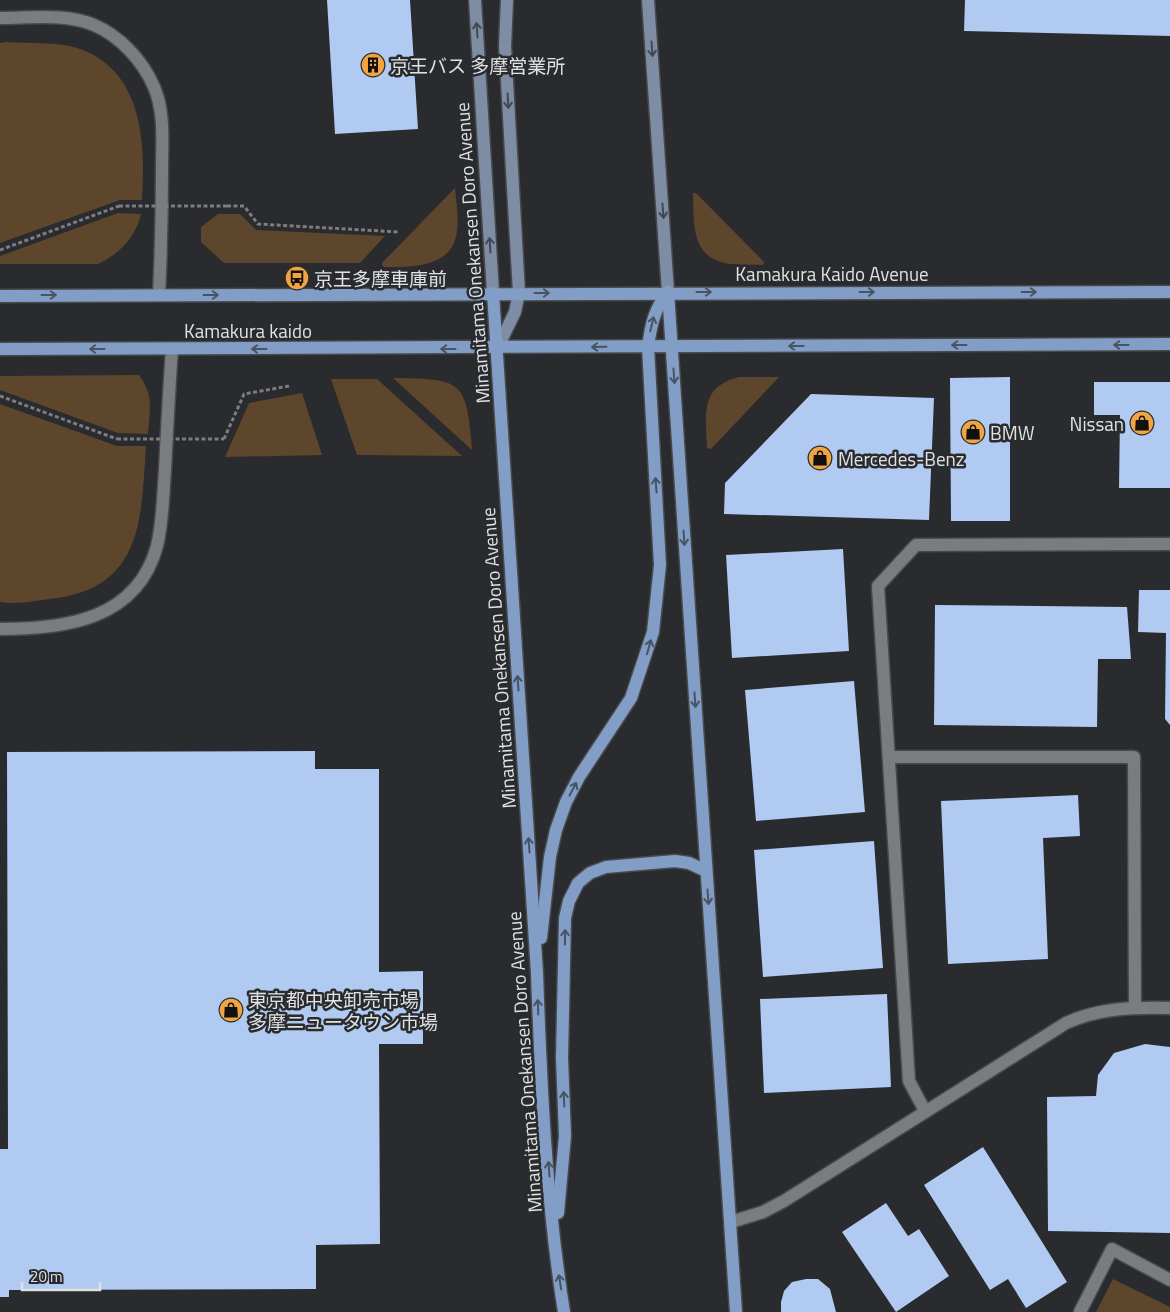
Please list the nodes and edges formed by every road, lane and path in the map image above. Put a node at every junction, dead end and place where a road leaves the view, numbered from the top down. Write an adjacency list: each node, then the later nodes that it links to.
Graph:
1 (475, 0): 9 (main road, Minamitama Onekansen Doro Avenue, one-way to 1)
2 (507, 0): 10 (main road, one-way to 10)
3 (648, 0): 7 (main road, one-way to 7)
4 (0, 18): 11 (street)
5 (399, 232): 6 (path, bridge)
6 (0, 250)
7 (668, 292): 8 (main road, Kamakura Kaido Avenue, one-way to 8); 10 (main road, Kamakura Kaido Avenue, one-way to 7); 14 (main road, one-way to 7); 15 (main road)
8 (1170, 292)
9 (493, 293): 10 (main road, Kamakura Kaido Avenue); 11 (main road, Kamakura kaido, one-way to 9); 18 (main road, Minamitama Onekansen Doro Avenue)
10 (519, 293): 18 (main road)
11 (159, 295): 12 (main road, Kamakura kaido, one-way to 11)
12 (0, 296)
13 (1170, 344): 15 (main road, one-way to 15)
14 (648, 346): 15 (main road); 18 (main road, one-way to 18); 25 (main road, one-way to 14)
15 (672, 346): 24 (main road, one-way to 24)
16 (0, 349): 17 (main road, Kamakura kaido, one-way to 16)
17 (172, 349): 18 (main road, Kamakura kaido, one-way to 17); 22 (street)
18 (496, 349): 25 (main road, Minamitama Onekansen Doro Avenue, one-way to 18)
19 (289, 386): 20 (path, bridge)
20 (0, 396)
21 (1170, 544): 23 (street)
22 (0, 629)
23 (890, 757): 26 (street); 28 (street)
24 (706, 871): 29 (main road, one-way to 29); 30 (main road, one-way to 24)
25 (537, 973): 30 (main road, Minamitama Onekansen Doro Avenue, one-way to 25)
26 (1135, 1007): 27 (street); 28 (street)
27 (1170, 1008)
28 (925, 1111): 29 (street)
29 (731, 1222): 33 (main road)
30 (555, 1253): 32 (main road, Minamitama Onekansen Doro Avenue, one-way to 30)
31 (1170, 1280): 34 (street)
32 (564, 1312)
33 (736, 1312)
34 (1080, 1312)

